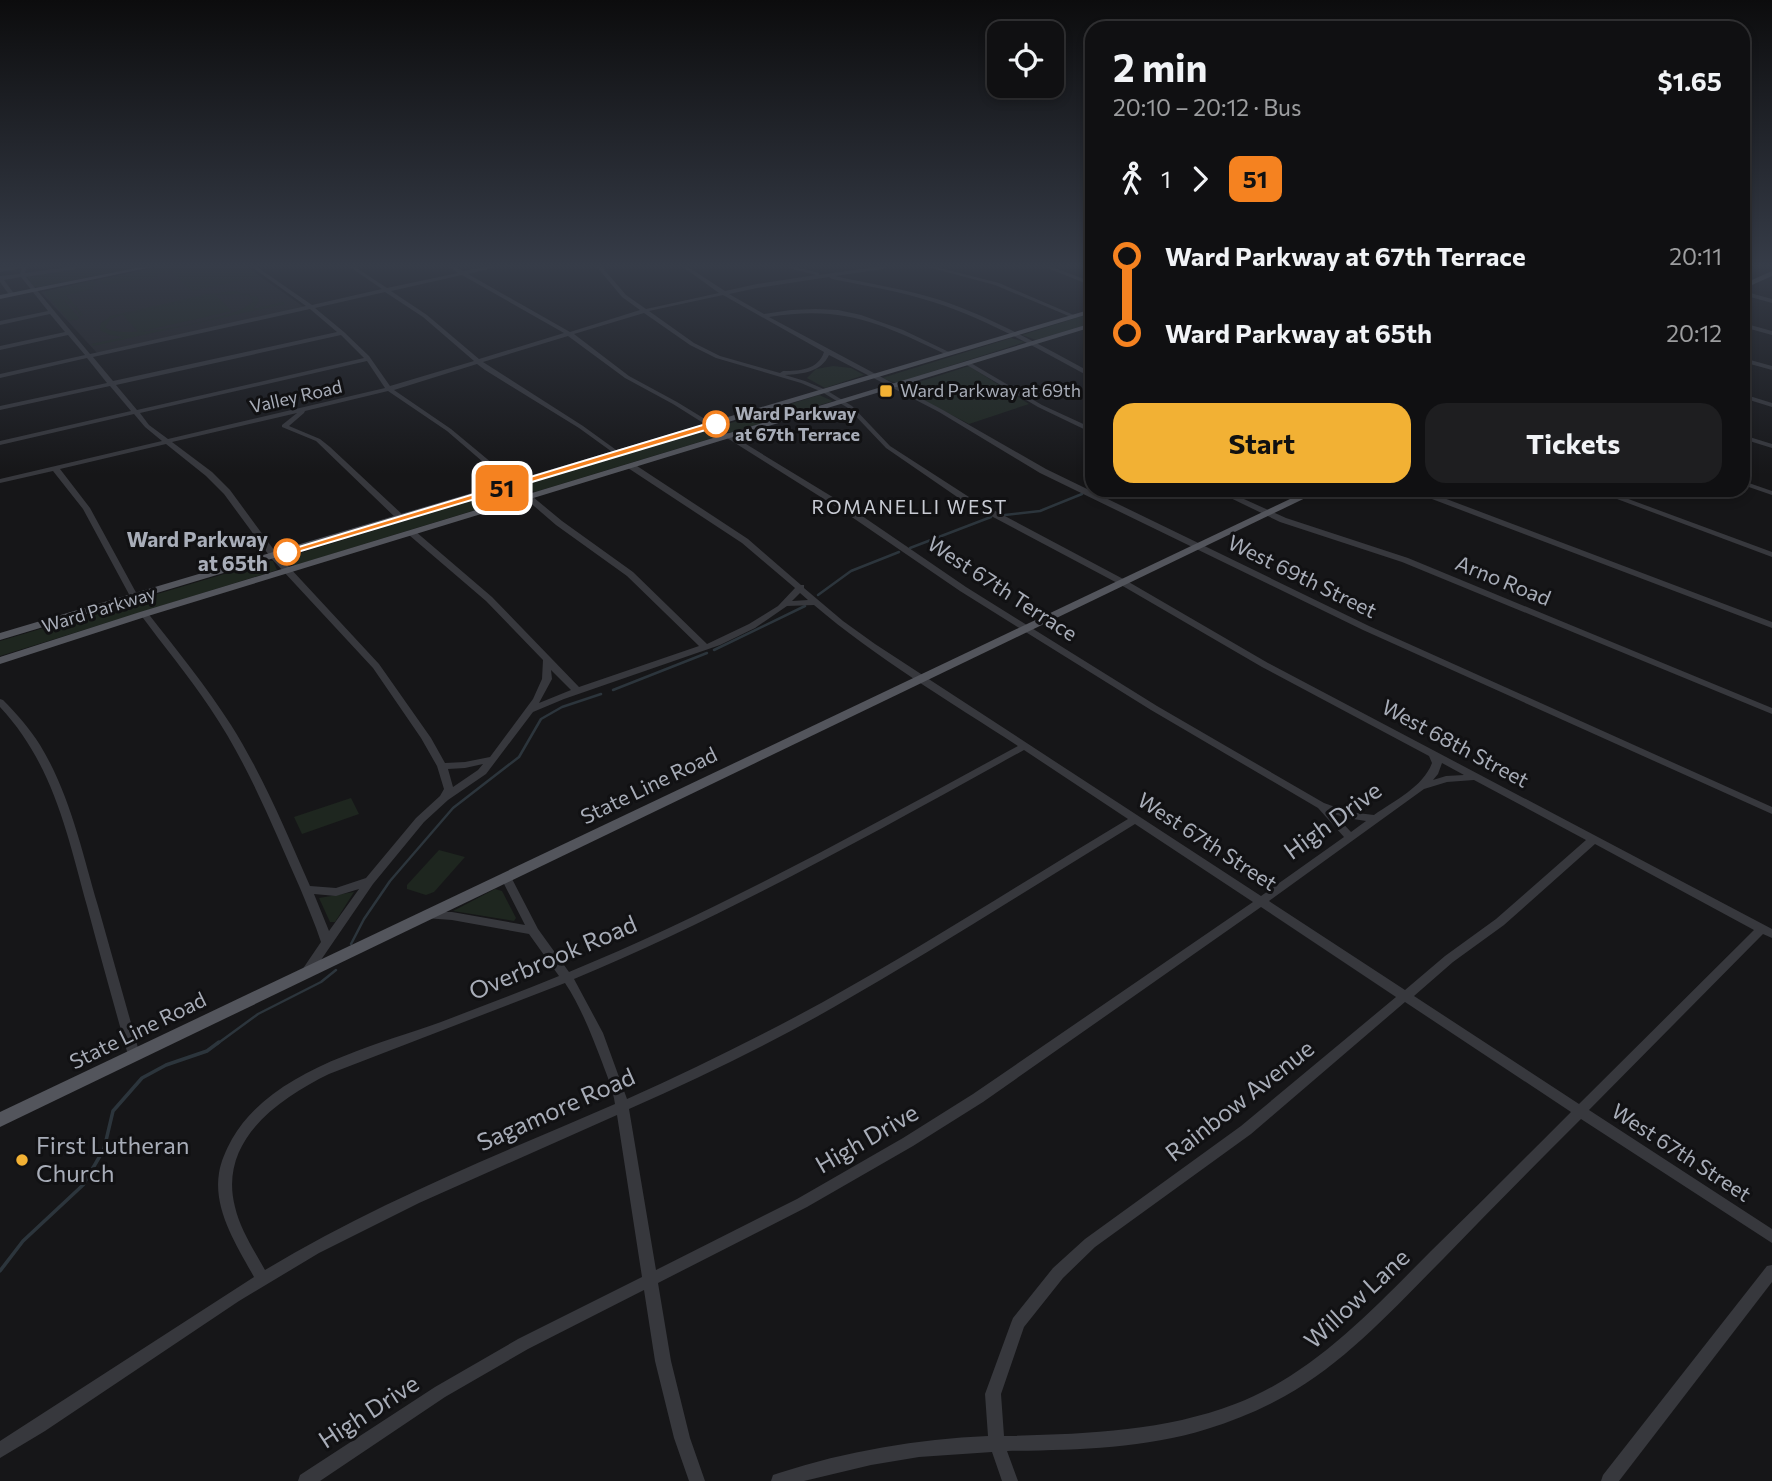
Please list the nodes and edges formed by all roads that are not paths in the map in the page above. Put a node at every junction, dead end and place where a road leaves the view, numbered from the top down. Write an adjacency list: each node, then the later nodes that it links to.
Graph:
1 (55, 336): 16 (street)
2 (72, 336): 19 (street)
3 (182, 336): 19 (street)
4 (328, 336): 32 (street)
5 (345, 336): 20 (street)
6 (448, 336): 22 (street)
7 (558, 336): 22 (street, Valley Road)
8 (571, 336): 43 (street, West 67th Terrace)
9 (684, 336): 28 (street, West 68th Street)
10 (799, 336): 17 (street, West 69th Street)
11 (911, 336): 18 (street)
12 (1006, 336): 18 (main road, Ward Parkway)
13 (1018, 336): 15 (street)
14 (1056, 336): 15 (main road, Ward Parkway)
15 (1033, 343): 23 (main road, Ward Parkway); 27 (street)
16 (0, 348)
17 (827, 352): 24 (street, West 69th Street); 25 (street)
18 (947, 353): 30 (main road, Ward Parkway)
19 (89, 357): 29 (street); 32 (street)
20 (368, 359): 34 (street); 41 (street)
21 (1750, 362): 26 (street)
22 (478, 363): 34 (street, Valley Road); 53 (street)
23 (967, 363): 33 (main road, Ward Parkway); 45 (street)
24 (849, 364): 25 (street); 30 (street, West 69th Street)
25 (811, 369): 28 (street); 31 (street)
26 (1772, 369)
27 (1085, 372)
28 (776, 374): 31 (street, West 68th Street)
29 (0, 376)
30 (872, 376): 33 (street, West 69th Street); 35 (main road, Ward Parkway)
31 (803, 382): 35 (street, West 68th Street)
32 (111, 383): 39 (street); 41 (street)
33 (890, 387): 37 (main road, Ward Parkway); 59 (street, West 69th Street)
34 (389, 389): 40 (street, Valley Road); 57 (street)
35 (824, 391): 37 (street, West 68th Street); 43 (main road, Ward Parkway)
36 (1750, 398): 38 (street)
37 (841, 401): 47 (main road, Ward Parkway); 74 (street, West 68th Street)
38 (1772, 405)
39 (0, 408)
40 (305, 409): 42 (street, Valley Road); 44 (street)
41 (135, 411): 49 (street); 51 (street)
42 (251, 421): 44 (street); 49 (street, Valley Road)
43 (709, 425): 47 (street, West 67th Terrace); 53 (main road, Ward Parkway)
44 (284, 426): 68 (street)
45 (1085, 428)
46 (1772, 435): 50 (street)
47 (726, 437): 54 (main road, Ward Parkway); 81 (street, West 67th Terrace)
48 (1750, 439): 50 (street)
49 (163, 440): 55 (street, Valley Road); 72 (street)
50 (1760, 442): 52 (street)
51 (0, 443)
52 (1772, 446)
53 (617, 453): 57 (main road, Ward Parkway)
54 (631, 466): 66 (main road, Ward Parkway); 75 (street, West 67th Street)
55 (56, 468): 56 (street, Valley Road); 76 (street)
56 (0, 481)
57 (514, 484): 66 (street); 68 (main road, Ward Parkway)
58 (1750, 485): 60 (street)
59 (1085, 491)
60 (1772, 493)
61 (1097, 497): 70 (street, West 69th Street)
62 (1234, 497): 67 (street, Arno Road)
63 (1302, 497): 67 (main road, State Line Road)
64 (1437, 497): 80 (street)
65 (1616, 497): 71 (street)
66 (529, 498): 69 (main road, Ward Parkway); 83 (street)
67 (1269, 513): 70 (main road, State Line Road); 90 (street, Arno Road)
68 (401, 518): 72 (main road, Ward Parkway)
69 (412, 533): 73 (main road, Ward Parkway); 84 (street)
70 (1200, 547): 74 (main road, State Line Road); 99 (street, West 69th Street)
71 (1772, 555)
72 (274, 556): 73 (street); 76 (main road, Ward Parkway)
73 (287, 571): 79 (main road, Ward Parkway); 94 (street)
74 (1124, 583): 81 (main road, State Line Road); 92 (street, West 68th Street)
75 (801, 587): 77 (street, West 67th Street); 78 (street)
76 (135, 598): 82 (main road, Ward Parkway)
77 (817, 602): 78 (street); 86 (street, West 67th Street)
78 (788, 604): 83 (street)
79 (144, 614): 85 (main road, Ward Parkway); 106 (street)
80 (1772, 625)
81 (1027, 629): 86 (main road, State Line Road); 98 (street, West 67th Terrace)
82 (0, 637)
83 (704, 646): 87 (street)
84 (547, 660): 87 (street); 89 (street)
85 (0, 661)
86 (922, 679): 91 (street, West 67th Street); 104 (main road, State Line Road)
87 (577, 691): 89 (street)
88 (0, 702): 115 (street)
89 (531, 709): 93 (street)
90 (1772, 711)
91 (1025, 747): 100 (street, West 67th Street); 113 (street, Overbrook Road)
92 (1433, 754): 95 (street, West 68th Street); 96 (street, High Drive)
93 (494, 758): 94 (street); 97 (street)
94 (442, 765): 97 (street)
95 (1476, 777): 96 (street, High Drive); 103 (street, West 68th Street)
96 (1420, 787): 101 (street, High Drive)
97 (444, 798): 105 (street)
98 (1320, 805): 101 (street, West 67th Terrace); 102 (street, West 67th Terrace)
99 (1772, 811)
100 (1135, 819): 107 (street, West 67th Street); 116 (street, Sagamore Road)
101 (1375, 819): 102 (street, High Drive)
102 (1350, 837): 107 (street, High Drive)
103 (1593, 840): 110 (street, West 68th Street); 114 (street, Rainbow Avenue)
104 (506, 878): 108 (main road, State Line Road); 109 (street)
105 (370, 881): 106 (street); 111 (street)
106 (305, 889): 111 (street)
107 (1261, 901): 114 (street, West 67th Street); 122 (street, High Drive)
108 (429, 915): 109 (street); 112 (main road, State Line Road)
109 (533, 931): 113 (street)
110 (1767, 932): 117 (street, Willow Lane)
111 (327, 942): 112 (street)
112 (305, 974): 115 (main road, State Line Road)
113 (568, 978): 116 (street); 121 (street, Overbrook Road)
114 (1406, 996): 117 (street, West 67th Street); 123 (street, Rainbow Avenue)
115 (134, 1055): 118 (main road, State Line Road)
116 (622, 1106): 121 (street, Sagamore Road); 122 (street)
117 (1581, 1111): 119 (street, West 67th Street); 123 (street, Willow Lane)
118 (0, 1120)
119 (1772, 1237)
120 (1772, 1271): 129 (street)
121 (263, 1279): 124 (street, Sagamore Road)
122 (650, 1280): 125 (street, High Drive); 126 (street)
123 (997, 1445): 127 (street, Willow Lane); 128 (street, Rainbow Avenue)
124 (0, 1450)
125 (306, 1481)
126 (697, 1481)
127 (779, 1481)
128 (1010, 1481)
129 (1609, 1481)

